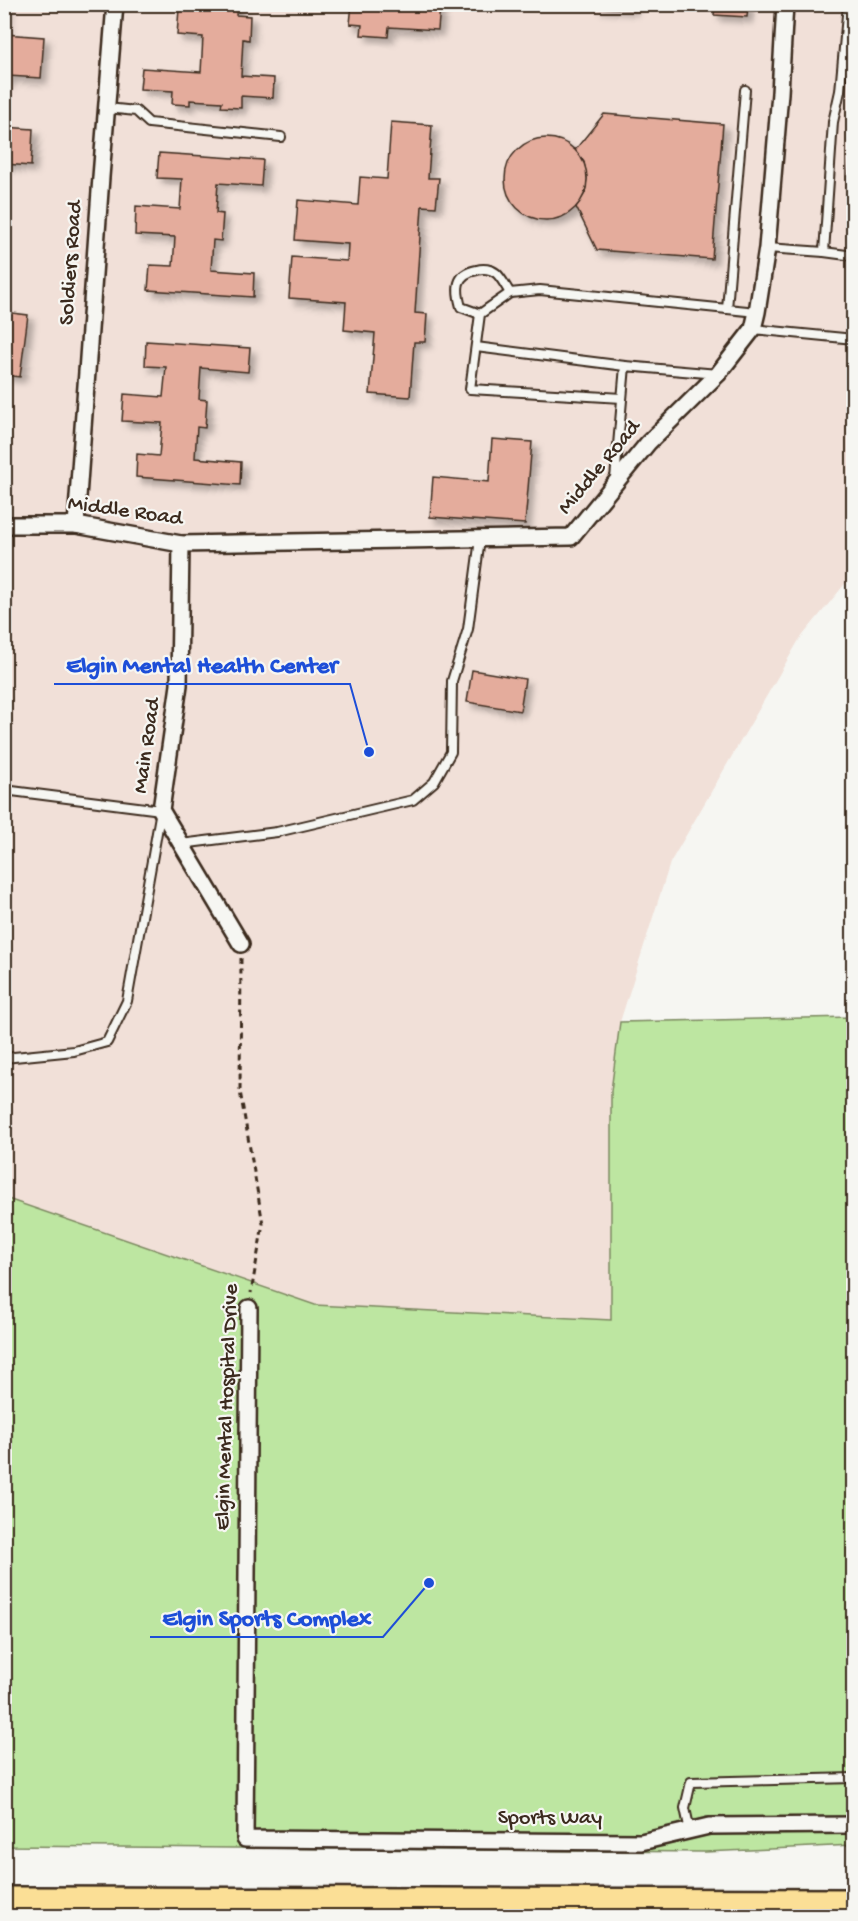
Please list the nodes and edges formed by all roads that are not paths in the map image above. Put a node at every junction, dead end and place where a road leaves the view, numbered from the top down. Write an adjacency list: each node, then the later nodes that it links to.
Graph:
1 (115, 4): 5 (street, Soldiers Road)
2 (785, 4): 7 (street, Middle Road)
3 (848, 4): 8 (lane)
4 (745, 90): 11 (lane)
5 (106, 108): 6 (lane); 22 (street, Soldiers Road)
6 (281, 137)
7 (767, 248): 8 (lane); 12 (street, Middle Road)
8 (824, 252): 9 (lane)
9 (854, 256)
10 (510, 293): 11 (lane); 13 (lane); 13 (lane)
11 (727, 309): 12 (lane)
12 (757, 312): 14 (street, Middle Road)
13 (480, 314): 16 (lane)
14 (753, 329): 15 (lane); 18 (street, Middle Road)
15 (854, 339)
16 (476, 347): 17 (lane); 19 (lane)
17 (625, 366): 18 (lane); 19 (lane)
18 (718, 374): 20 (street, Middle Road)
19 (622, 398): 20 (lane)
20 (615, 484): 23 (street, Middle Road)
21 (4, 525): 22 (street, Middle Road)
22 (76, 525): 24 (street, Middle Road)
23 (480, 539): 24 (street, Middle Road); 27 (lane)
24 (181, 544): 26 (street, Main Road)
25 (4, 790): 26 (lane, Main Road)
26 (161, 810): 27 (street, Main Road); 29 (lane)
27 (181, 844): 28 (street, Main Road)
28 (241, 944)
29 (4, 1058)
30 (249, 1308): 34 (street, Elgin Mental Hospital Drive)
31 (854, 1778): 33 (lane)
32 (854, 1825): 33 (street, Sports Way)
33 (690, 1831): 34 (street, Sports Way)
34 (245, 1839)
35 (4, 1901): 36 (highway)
36 (854, 1903)

